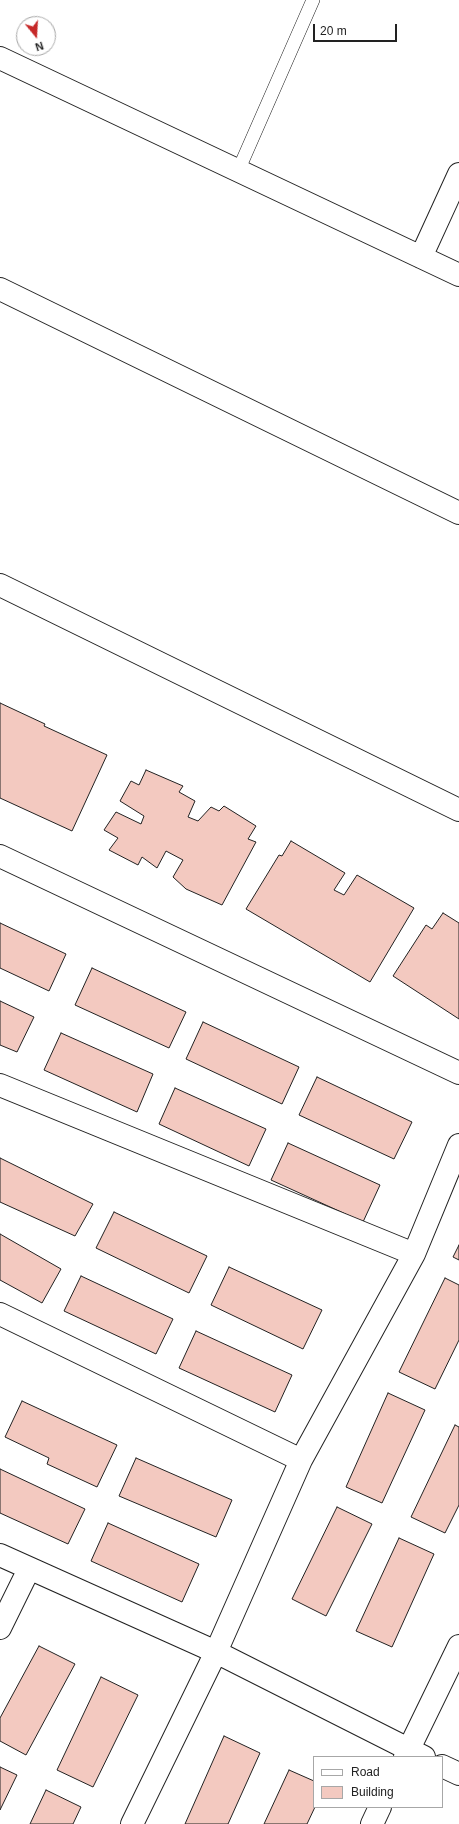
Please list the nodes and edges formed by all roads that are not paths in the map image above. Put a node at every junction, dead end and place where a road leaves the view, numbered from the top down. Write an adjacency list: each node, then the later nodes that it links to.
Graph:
1 (313, 0): 3 (lane)
2 (0, 58): 3 (street)
3 (238, 171): 5 (street)
4 (459, 174): 5 (street)
5 (421, 256): 6 (street)
6 (459, 275)
7 (0, 290): 8 (street)
8 (459, 513)
9 (0, 585): 10 (street)
10 (459, 810)
11 (0, 856): 12 (street)
12 (459, 1073)
13 (0, 1085): 15 (street)
14 (459, 1145): 15 (street)
15 (414, 1254): 17 (street)
16 (0, 1314): 17 (street)
17 (301, 1460): 22 (street)
18 (0, 1555): 19 (street)
19 (29, 1570): 20 (street); 22 (street)
20 (0, 1628)
21 (459, 1646): 23 (street)
22 (216, 1652): 23 (street); 27 (street)
23 (412, 1755)
24 (443, 1766): 25 (street)
25 (459, 1774)
26 (380, 1808): 28 (street)
27 (132, 1824)
28 (372, 1824)

